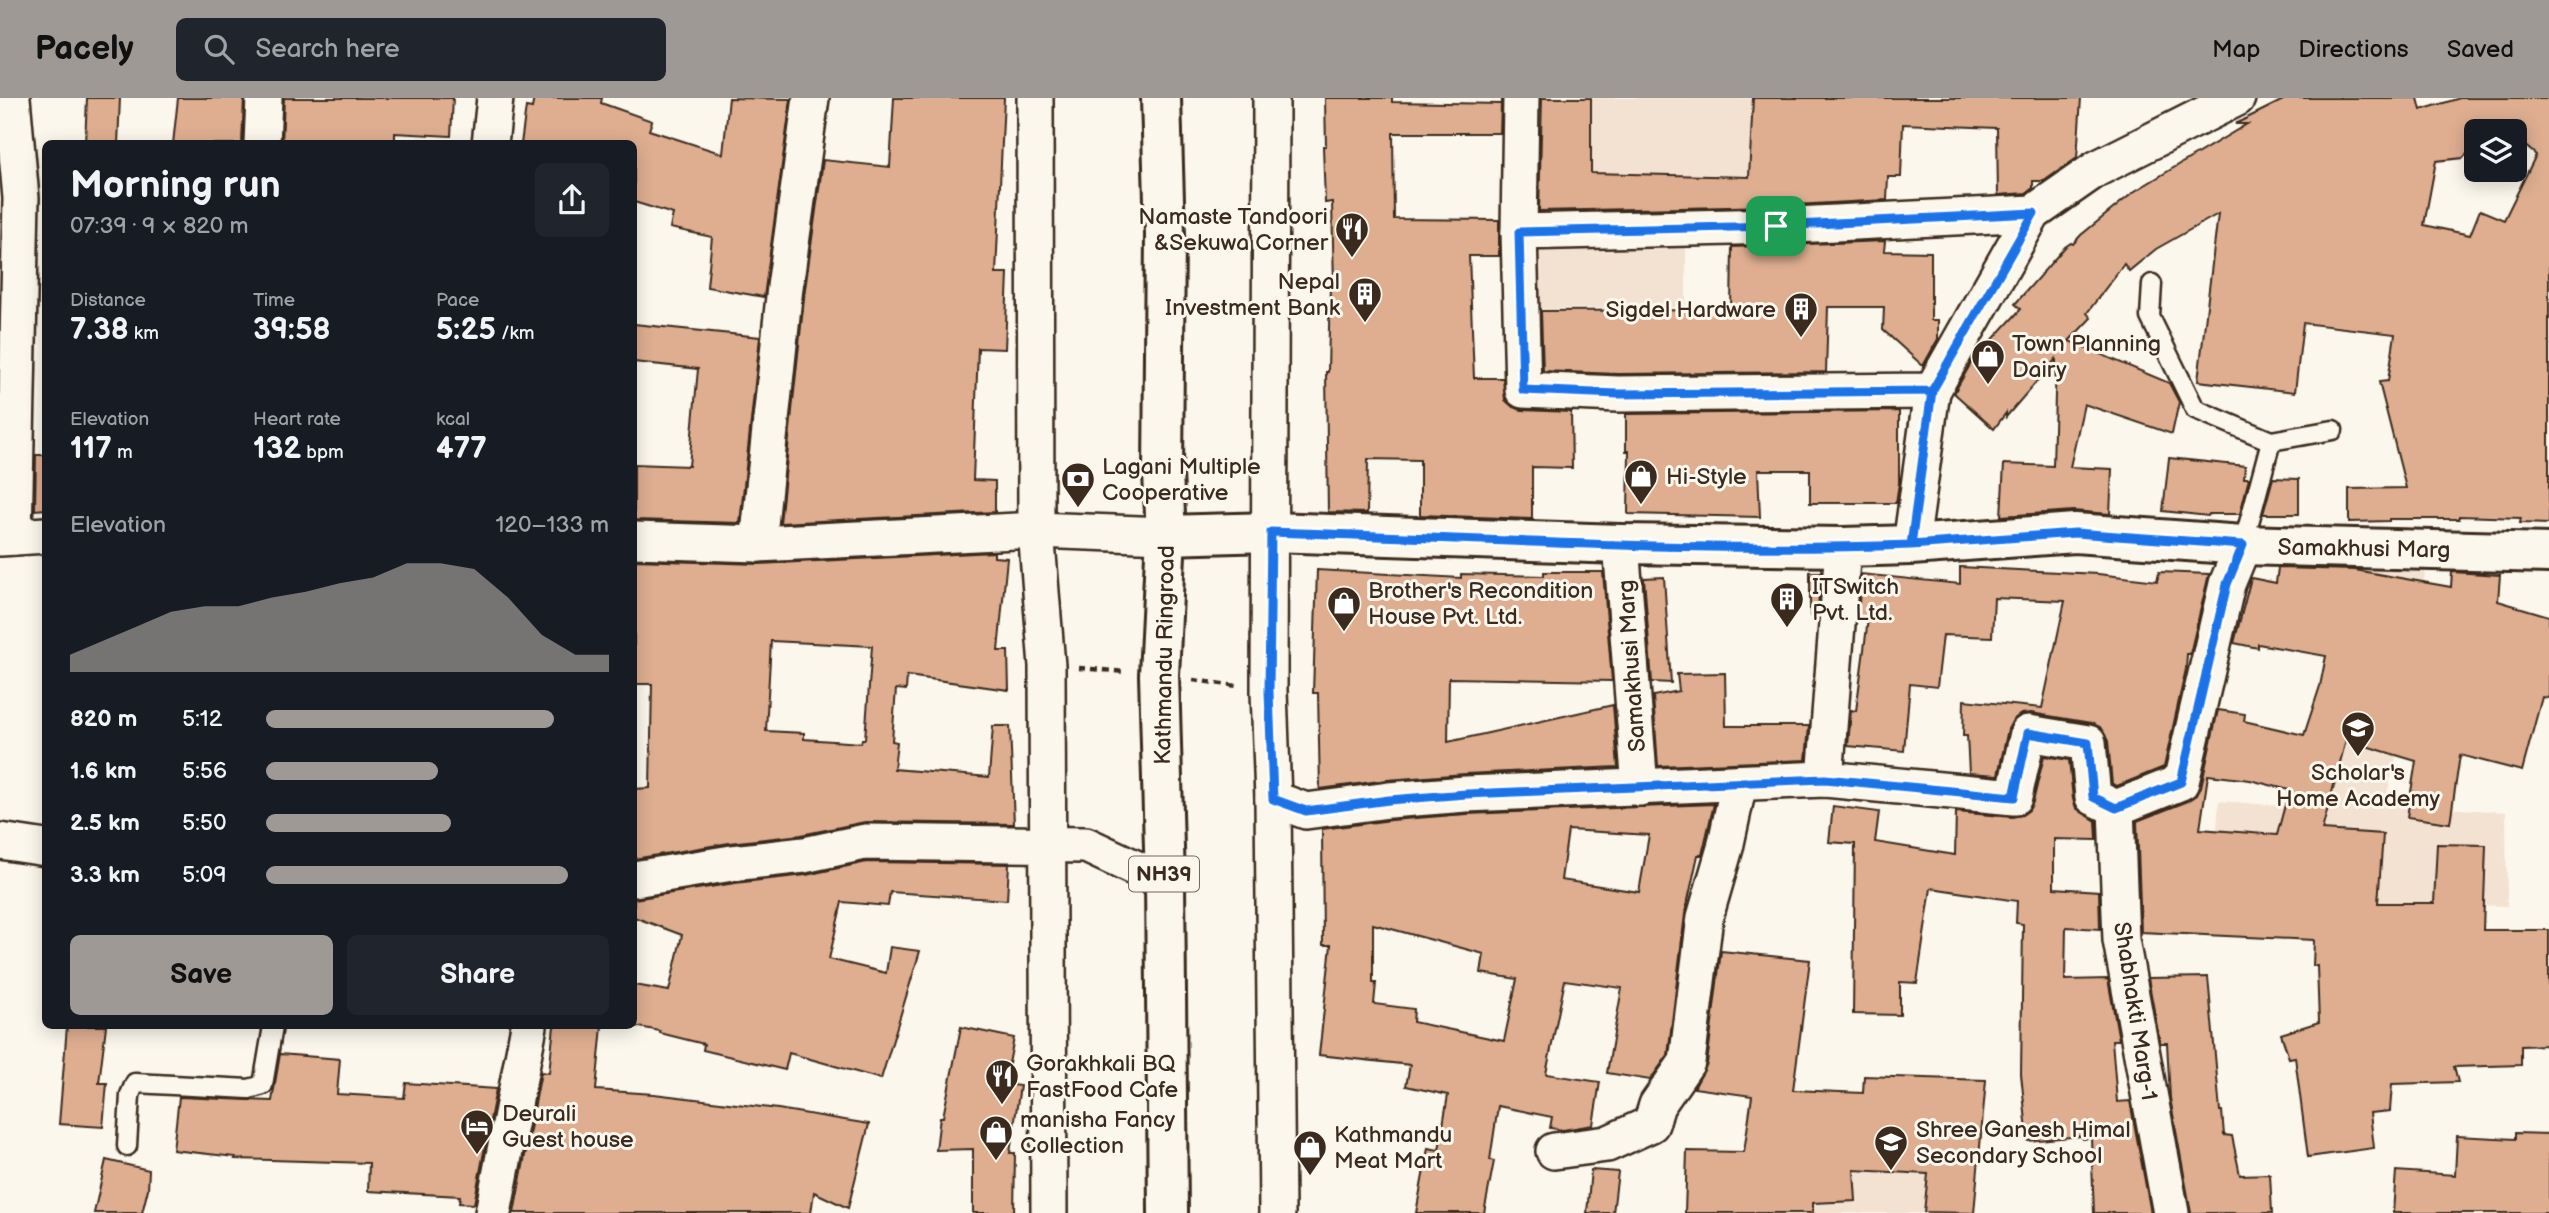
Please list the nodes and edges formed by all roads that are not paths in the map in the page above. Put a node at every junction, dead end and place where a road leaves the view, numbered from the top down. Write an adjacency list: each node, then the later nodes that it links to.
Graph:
1 (12, 98): 22 (street)
2 (264, 98): 11 (street)
3 (495, 98): 12 (street)
4 (811, 98): 24 (street)
5 (1035, 98): 19 (street)
6 (1161, 98): 21 (main road, Kathmandu Ringroad / NH39)
7 (1271, 98): 20 (street)
8 (1521, 98): 14 (street)
9 (2237, 98): 10 (street)
10 (2191, 109): 13 (street)
11 (262, 140)
12 (490, 140)
13 (2034, 213): 14 (street); 16 (street)
14 (1519, 232): 16 (street)
15 (2152, 284): 18 (lane)
16 (1932, 391): 26 (street)
17 (2333, 430): 18 (lane)
18 (2271, 441): 27 (lane)
19 (1036, 530): 21 (street); 24 (street); 36 (street)
20 (1271, 532): 21 (main road, Samakhusi Marg); 25 (main road, Samakhusi Marg); 33 (street)
21 (1166, 535): 39 (main road, Kathmandu Ringroad / NH39)
22 (20, 537)
23 (637, 540): 24 (street)
24 (758, 544)
25 (1622, 544): 28 (main road, Samakhusi Marg); 32 (street, Samakhusi Marg)
26 (1911, 545): 27 (main road, Samakhusi Marg); 28 (main road, Samakhusi Marg)
27 (2243, 545): 29 (main road, Samakhusi Marg); 34 (street)
28 (1843, 547): 30 (street)
29 (2549, 553)
30 (1825, 779): 31 (street); 34 (street)
31 (1739, 782): 32 (street); 43 (street)
32 (1640, 788): 33 (street)
33 (1273, 799): 47 (street)
34 (2116, 808): 48 (street, Shabhakti Marg-1)
35 (0, 841): 37 (street)
36 (1050, 845): 38 (street); 39 (street); 45 (street)
37 (42, 848)
38 (637, 879)
39 (1165, 882): 46 (main road, Kathmandu Ringroad / NH39)
40 (272, 1029): 42 (lane)
41 (528, 1029): 44 (street)
42 (127, 1146)
43 (1553, 1151)
44 (493, 1213)
45 (1049, 1213)
46 (1168, 1213)
47 (1277, 1213)
48 (2171, 1213)

